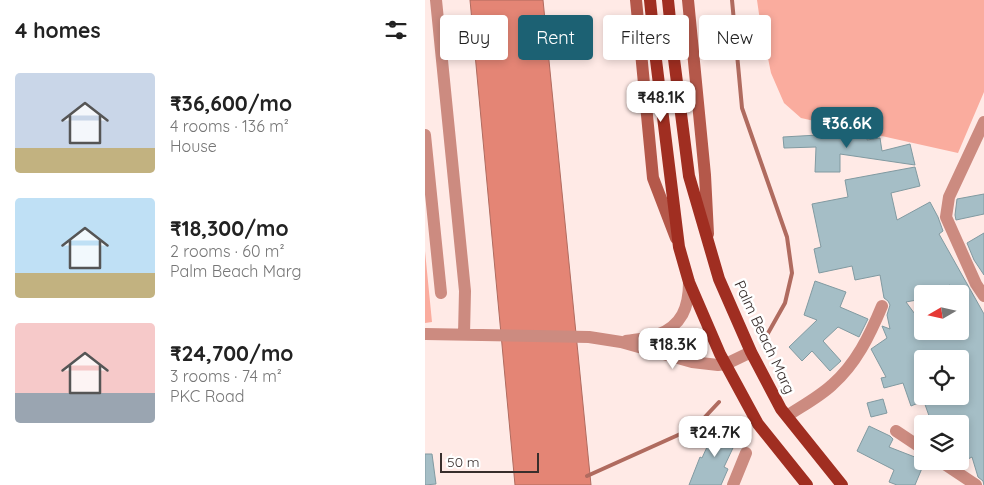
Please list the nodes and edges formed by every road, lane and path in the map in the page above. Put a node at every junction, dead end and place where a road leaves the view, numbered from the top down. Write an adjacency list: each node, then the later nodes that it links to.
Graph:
1 (436, 0): 15 (street)
2 (635, 0): 9 (main road)
3 (651, 0): 9 (main road)
4 (668, 0): 8 (main road, Palm Beach Marg)
5 (688, 0): 8 (main road)
6 (984, 122): 12 (street)
7 (425, 135): 11 (street)
8 (709, 242): 17 (main road, Palm Beach Marg)
9 (679, 247): 10 (main road)
10 (689, 282): 16 (street); 18 (main road)
11 (441, 293)
12 (984, 296)
13 (882, 306): 19 (street)
14 (425, 334): 15 (street)
15 (469, 334): 16 (street)
16 (621, 342): 18 (street)
17 (751, 352): 18 (street); 19 (main road, Palm Beach Marg)
18 (726, 364): 25 (main road)
19 (787, 416): 26 (main road, Palm Beach Marg)
20 (896, 432): 21 (street)
21 (914, 443)
22 (746, 453): 24 (street)
23 (954, 470): 27 (street)
24 (733, 485)
25 (807, 485)
26 (842, 485)
27 (976, 485)

